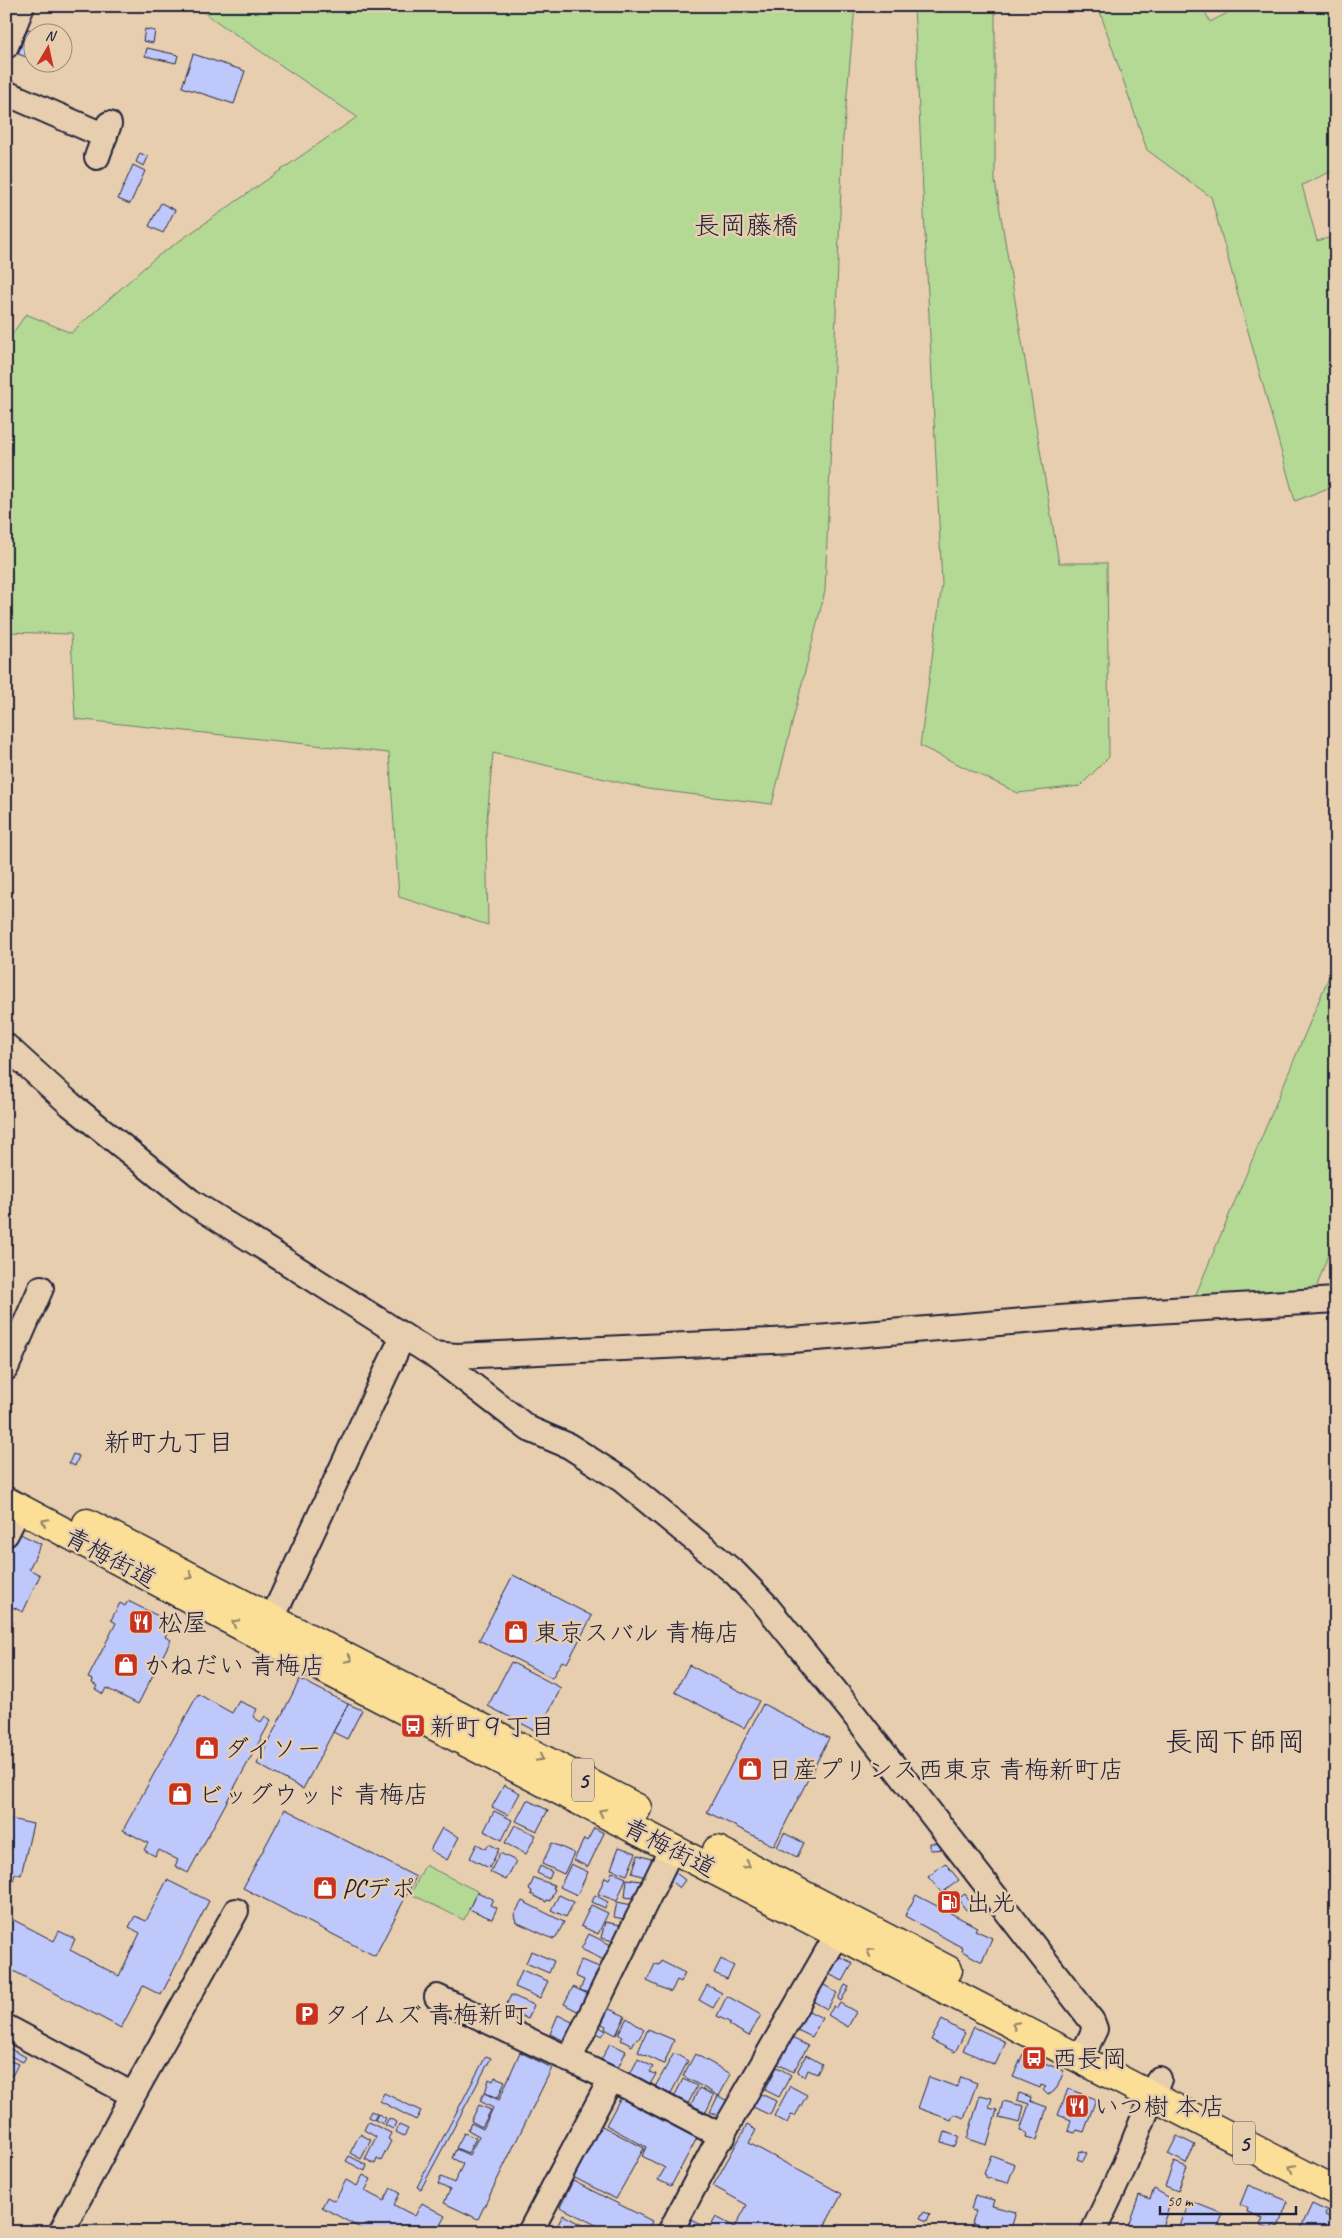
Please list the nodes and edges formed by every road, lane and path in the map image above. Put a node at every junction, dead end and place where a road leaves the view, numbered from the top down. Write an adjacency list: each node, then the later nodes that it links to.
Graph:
1 (22, 6): 2 (street)
2 (6, 46)
3 (6, 93): 4 (street)
4 (104, 139)
5 (6, 1046): 8 (street)
6 (41, 1288): 10 (street)
7 (1336, 1300): 9 (street)
8 (403, 1336): 9 (street); 14 (street)
9 (432, 1354): 20 (street)
10 (6, 1368)
11 (6, 1482): 14 (main road, 青梅街道 / 5, one-way to 14)
12 (12, 1504): 13 (street); 14 (main road, 青梅街道 / 5, one-way to 12)
13 (6, 1534)
14 (268, 1629): 15 (main road, 青梅街道 / 5, one-way to 14); 20 (main road, 青梅街道 / 5, one-way to 20)
15 (672, 1848): 17 (main road, 青梅街道 / 5); 21 (street)
16 (236, 1911): 24 (street)
17 (837, 1935): 20 (main road, 青梅街道 / 5, one-way to 17); 25 (street)
18 (437, 1997): 21 (street)
19 (6, 2027): 24 (street)
20 (1085, 2050): 23 (main road, 青梅街道 / 5)
21 (569, 2060): 22 (street)
22 (610, 2081): 25 (street); 29 (street)
23 (1155, 2087): 26 (main road, 青梅街道 / 5); 27 (main road, 青梅街道 / 5, one-way to 23); 31 (street)
24 (133, 2096): 28 (street)
25 (723, 2137): 30 (street)
26 (1336, 2170)
27 (1336, 2191)
28 (61, 2232)
29 (530, 2232)
30 (670, 2232)
31 (1093, 2232)

